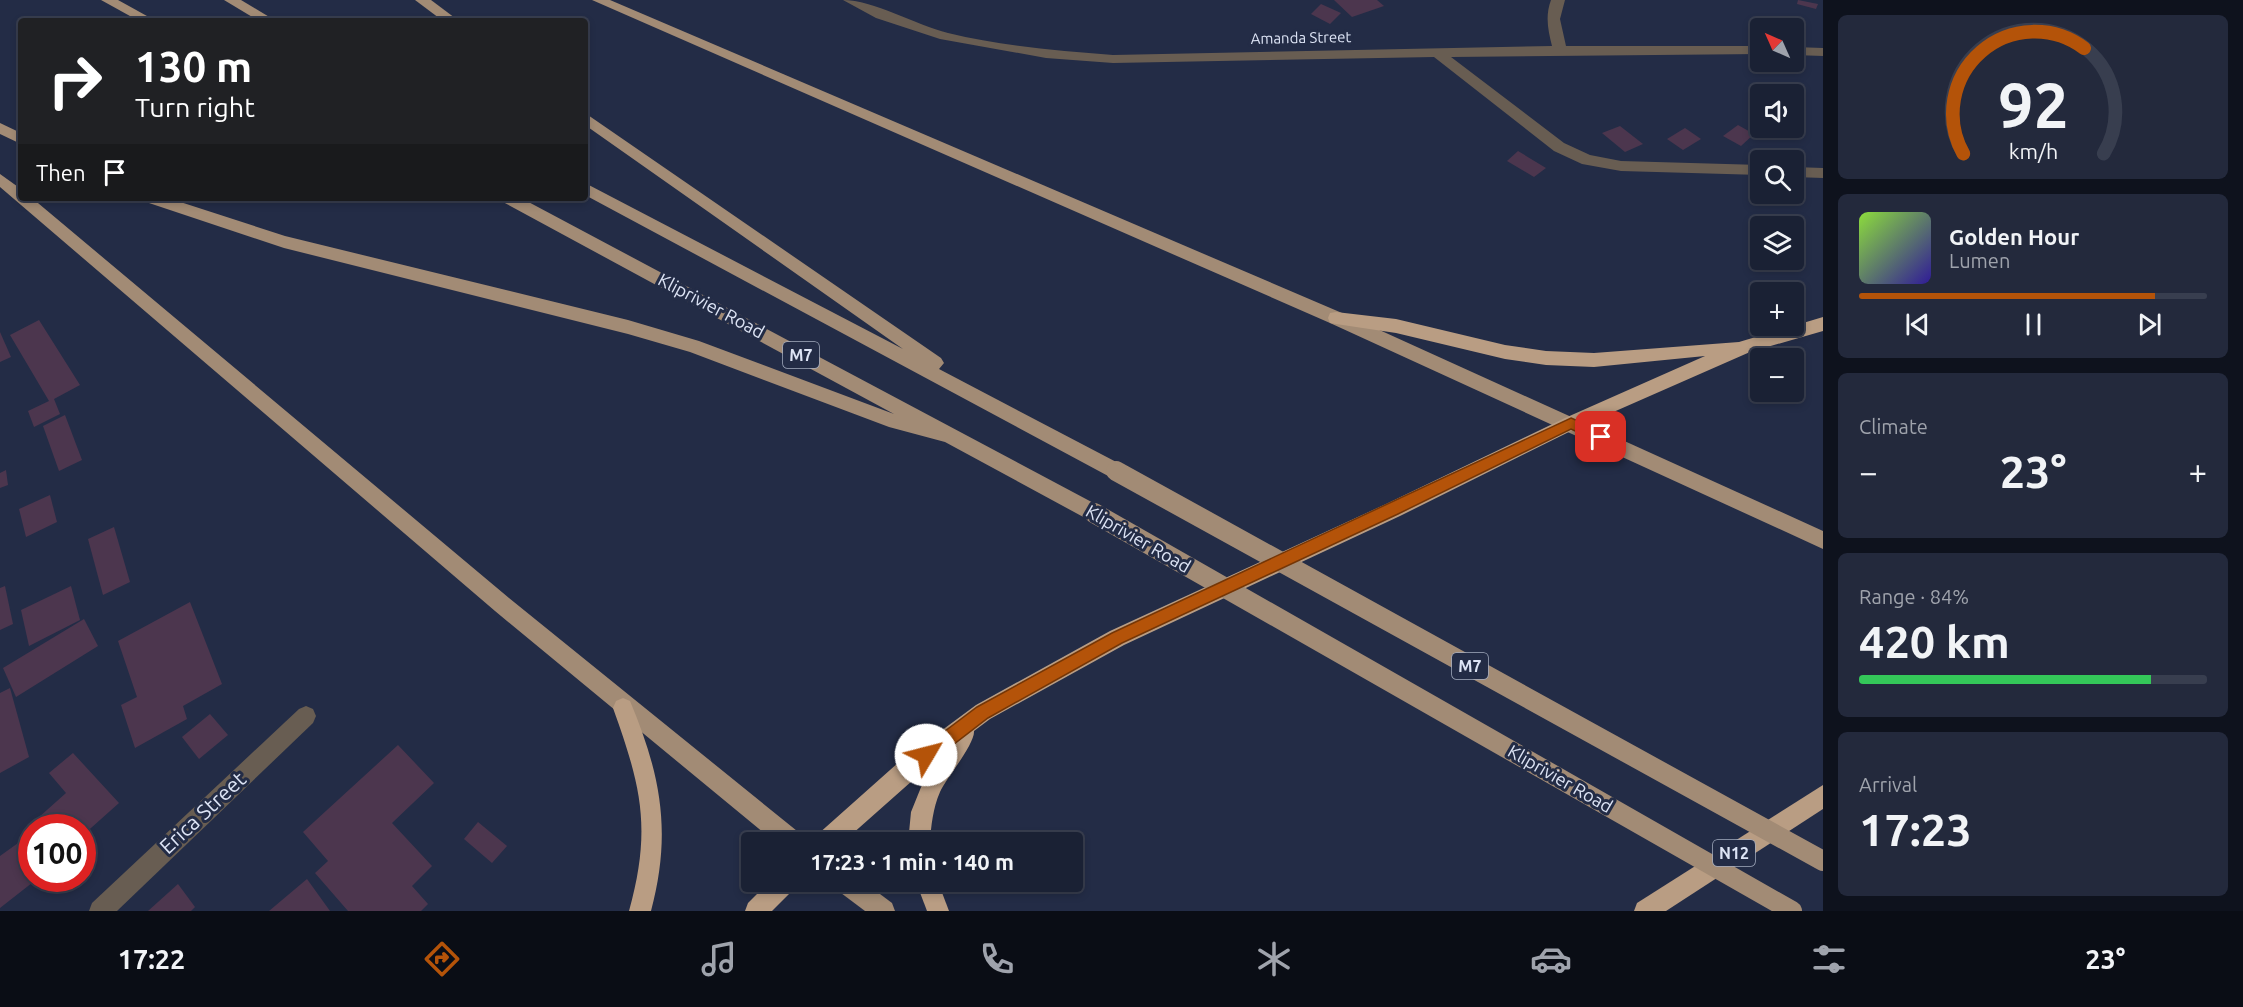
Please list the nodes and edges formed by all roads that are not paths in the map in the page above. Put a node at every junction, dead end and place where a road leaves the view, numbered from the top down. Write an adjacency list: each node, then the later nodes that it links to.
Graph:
1 (108, 0): 7 (main road)
2 (231, 0): 8 (main road)
3 (423, 0): 9 (main road)
4 (599, 0): 27 (main road)
5 (850, 0): 13 (street, Amanda Street)
6 (1558, 0): 10 (street)
7 (143, 18)
8 (264, 18)
9 (448, 18)
10 (1560, 50): 11 (street, Amanda Street); 13 (street, Amanda Street)
11 (1750, 50)
12 (1804, 51): 14 (street)
13 (1436, 52): 18 (street)
14 (1823, 52)
15 (588, 120): 30 (main road)
16 (0, 128): 17 (main road)
17 (18, 137)
18 (1750, 171)
19 (1804, 172): 20 (street)
20 (1823, 172)
21 (0, 179): 23 (main road)
22 (588, 190): 30 (main road, M7)
23 (18, 194)
24 (27, 201): 34 (main road)
25 (160, 201): 32 (main road)
26 (514, 201): 32 (main road, Kliprivier Road / M7)
27 (1336, 318): 29 (highway); 31 (main road)
28 (1823, 324): 29 (highway)
29 (1746, 346): 31 (highway)
30 (990, 403): 41 (main road, M7, bridge)
31 (1571, 423): 33 (main road); 35 (highway)
32 (952, 436): 51 (main road, Kliprivier Road / M7, bridge)
33 (1819, 538)
34 (623, 708): 38 (main road); 46 (highway)
35 (983, 712): 39 (highway); 40 (highway)
36 (306, 716): 45 (street, Erica Street)
37 (1823, 796): 50 (highway, N12)
38 (780, 832)
39 (837, 832)
40 (921, 832)
41 (1823, 861)
42 (775, 892): 47 (highway)
43 (858, 892): 48 (main road)
44 (931, 892): 49 (highway)
45 (100, 911)
46 (640, 911)
47 (756, 911)
48 (884, 911)
49 (938, 911)
50 (1645, 911)
51 (1792, 911)

